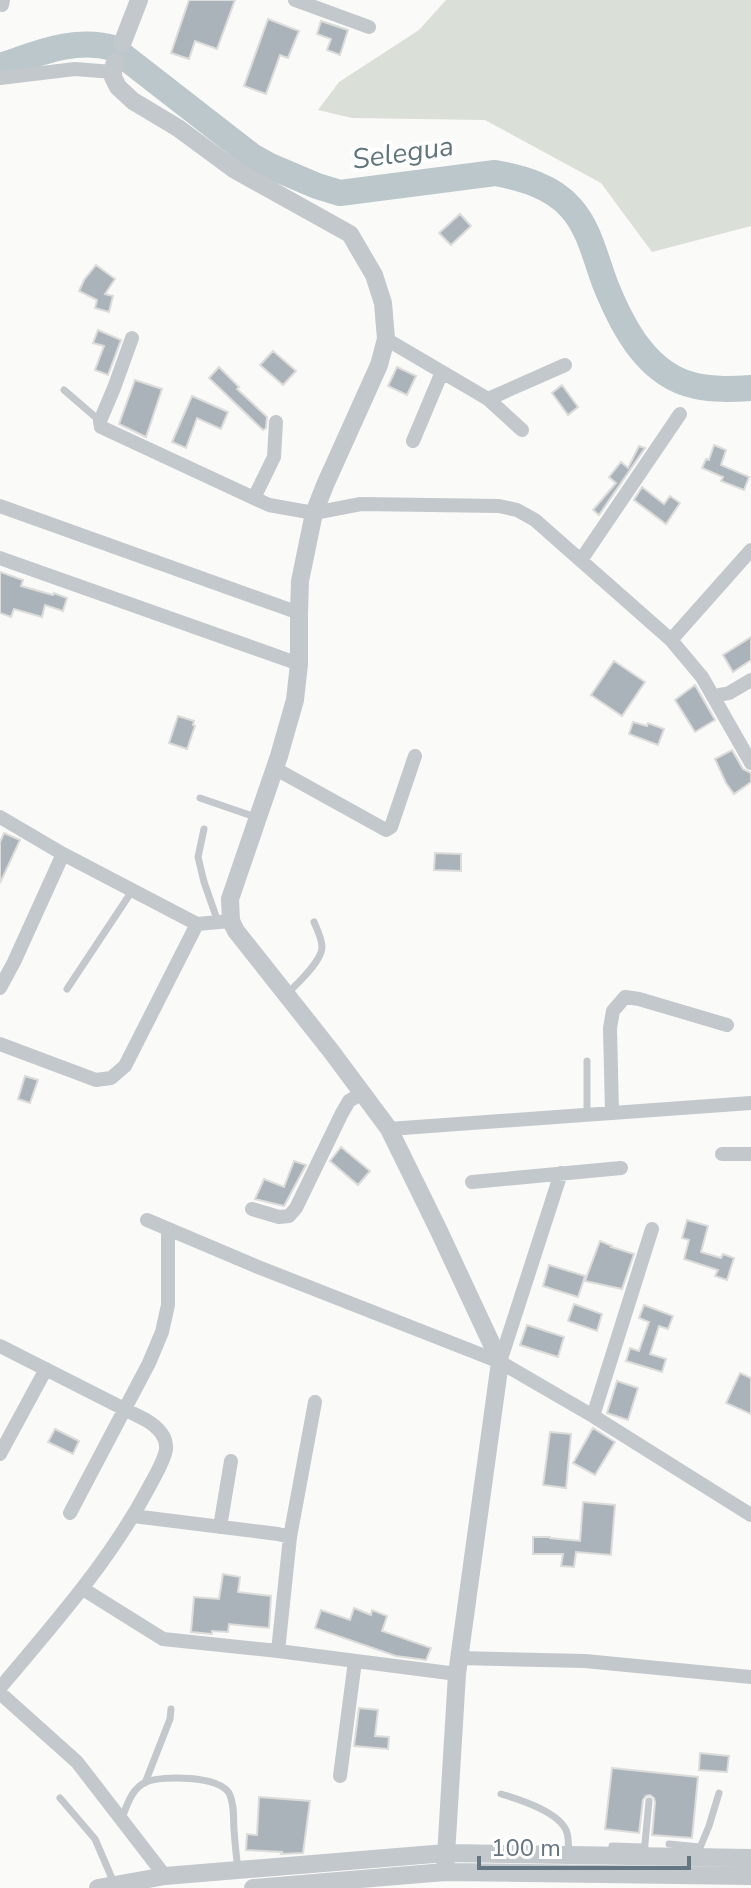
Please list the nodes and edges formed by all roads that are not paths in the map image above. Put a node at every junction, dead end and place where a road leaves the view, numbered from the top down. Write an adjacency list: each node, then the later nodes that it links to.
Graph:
1 (139, 0): 6 (street)
2 (295, 0): 4 (street)
3 (343, 0): 4 (street)
4 (336, 15): 5 (street)
5 (369, 27)
6 (122, 44): 7 (street)
7 (114, 67): 8 (street); 10 (street)
8 (0, 78)
9 (132, 338): 16 (street)
10 (386, 339): 12 (street); 22 (street)
11 (565, 365): 14 (street)
12 (442, 372): 14 (street); 19 (street)
13 (64, 390): 16 (lane)
14 (488, 399): 18 (street)
15 (680, 414): 25 (street)
16 (100, 421): 20 (street)
17 (276, 422): 20 (street)
18 (522, 430)
19 (413, 441)
20 (254, 498): 22 (street)
21 (0, 506): 26 (street)
22 (314, 513): 25 (street); 26 (street)
23 (751, 550): 27 (street)
24 (0, 558): 28 (street)
25 (581, 560): 27 (street)
26 (299, 613): 28 (street)
27 (671, 640): 30 (street)
28 (299, 664): 33 (street)
29 (751, 680): 30 (street)
30 (714, 696): 32 (street)
31 (415, 756): 33 (street)
32 (751, 763)
33 (274, 768): 36 (street)
34 (200, 798): 36 (lane)
35 (0, 817): 38 (street)
36 (258, 818): 40 (street)
37 (204, 829): 40 (lane)
38 (63, 854): 39 (street); 43 (street)
39 (133, 890): 42 (street); 44 (lane)
40 (225, 922): 42 (street); 45 (street)
41 (314, 922): 45 (lane)
42 (197, 924): 47 (street)
43 (0, 988)
44 (67, 989)
45 (286, 995): 49 (street)
46 (727, 1025): 51 (street)
47 (0, 1044)
48 (587, 1061): 52 (lane)
49 (362, 1093): 53 (street); 59 (street)
50 (751, 1103): 51 (street)
51 (612, 1113): 52 (street)
52 (587, 1114): 53 (street)
53 (389, 1129): 64 (street)
54 (722, 1154): 55 (street)
55 (751, 1154)
56 (621, 1168): 57 (street)
57 (561, 1173): 58 (street); 64 (street)
58 (472, 1182)
59 (252, 1209)
60 (147, 1220): 61 (street)
61 (168, 1229): 64 (street); 67 (street)
62 (652, 1229): 68 (street)
63 (0, 1346): 65 (street)
64 (500, 1362): 68 (street); 79 (street)
65 (46, 1369): 67 (street); 69 (street)
66 (315, 1402): 75 (street)
67 (125, 1408): 71 (street); 73 (street)
68 (593, 1416): 72 (street)
69 (0, 1454)
70 (231, 1461): 74 (street)
71 (70, 1513)
72 (751, 1515)
73 (133, 1516): 74 (street); 76 (street)
74 (220, 1527): 75 (street)
75 (290, 1537): 77 (street)
76 (83, 1589): 77 (street); 81 (street)
77 (278, 1651): 78 (street)
78 (355, 1661): 79 (street); 83 (street)
79 (458, 1666): 80 (street); 97 (street)
80 (751, 1677)
81 (0, 1691): 89 (street)
82 (171, 1709): 84 (lane)
83 (340, 1776)
84 (145, 1783): 89 (lane); 96 (lane)
85 (719, 1793): 93 (lane)
86 (501, 1794): 94 (lane)
87 (60, 1798): 104 (lane)
88 (649, 1801): 92 (lane)
89 (122, 1819): 98 (street)
90 (669, 1844): 93 (lane)
91 (612, 1846): 92 (lane)
92 (644, 1852): 93 (street); 94 (street)
93 (698, 1852): 95 (street)
94 (569, 1855): 97 (street)
95 (751, 1858)
96 (238, 1870): 97 (street); 98 (street)
97 (446, 1871): 100 (street); 103 (street)
98 (165, 1876): 104 (street)
99 (751, 1876): 102 (street)
100 (553, 1881): 101 (street)
101 (650, 1882): 102 (street)
102 (719, 1882)
103 (341, 1884): 105 (street)
104 (106, 1886)
105 (253, 1888)

